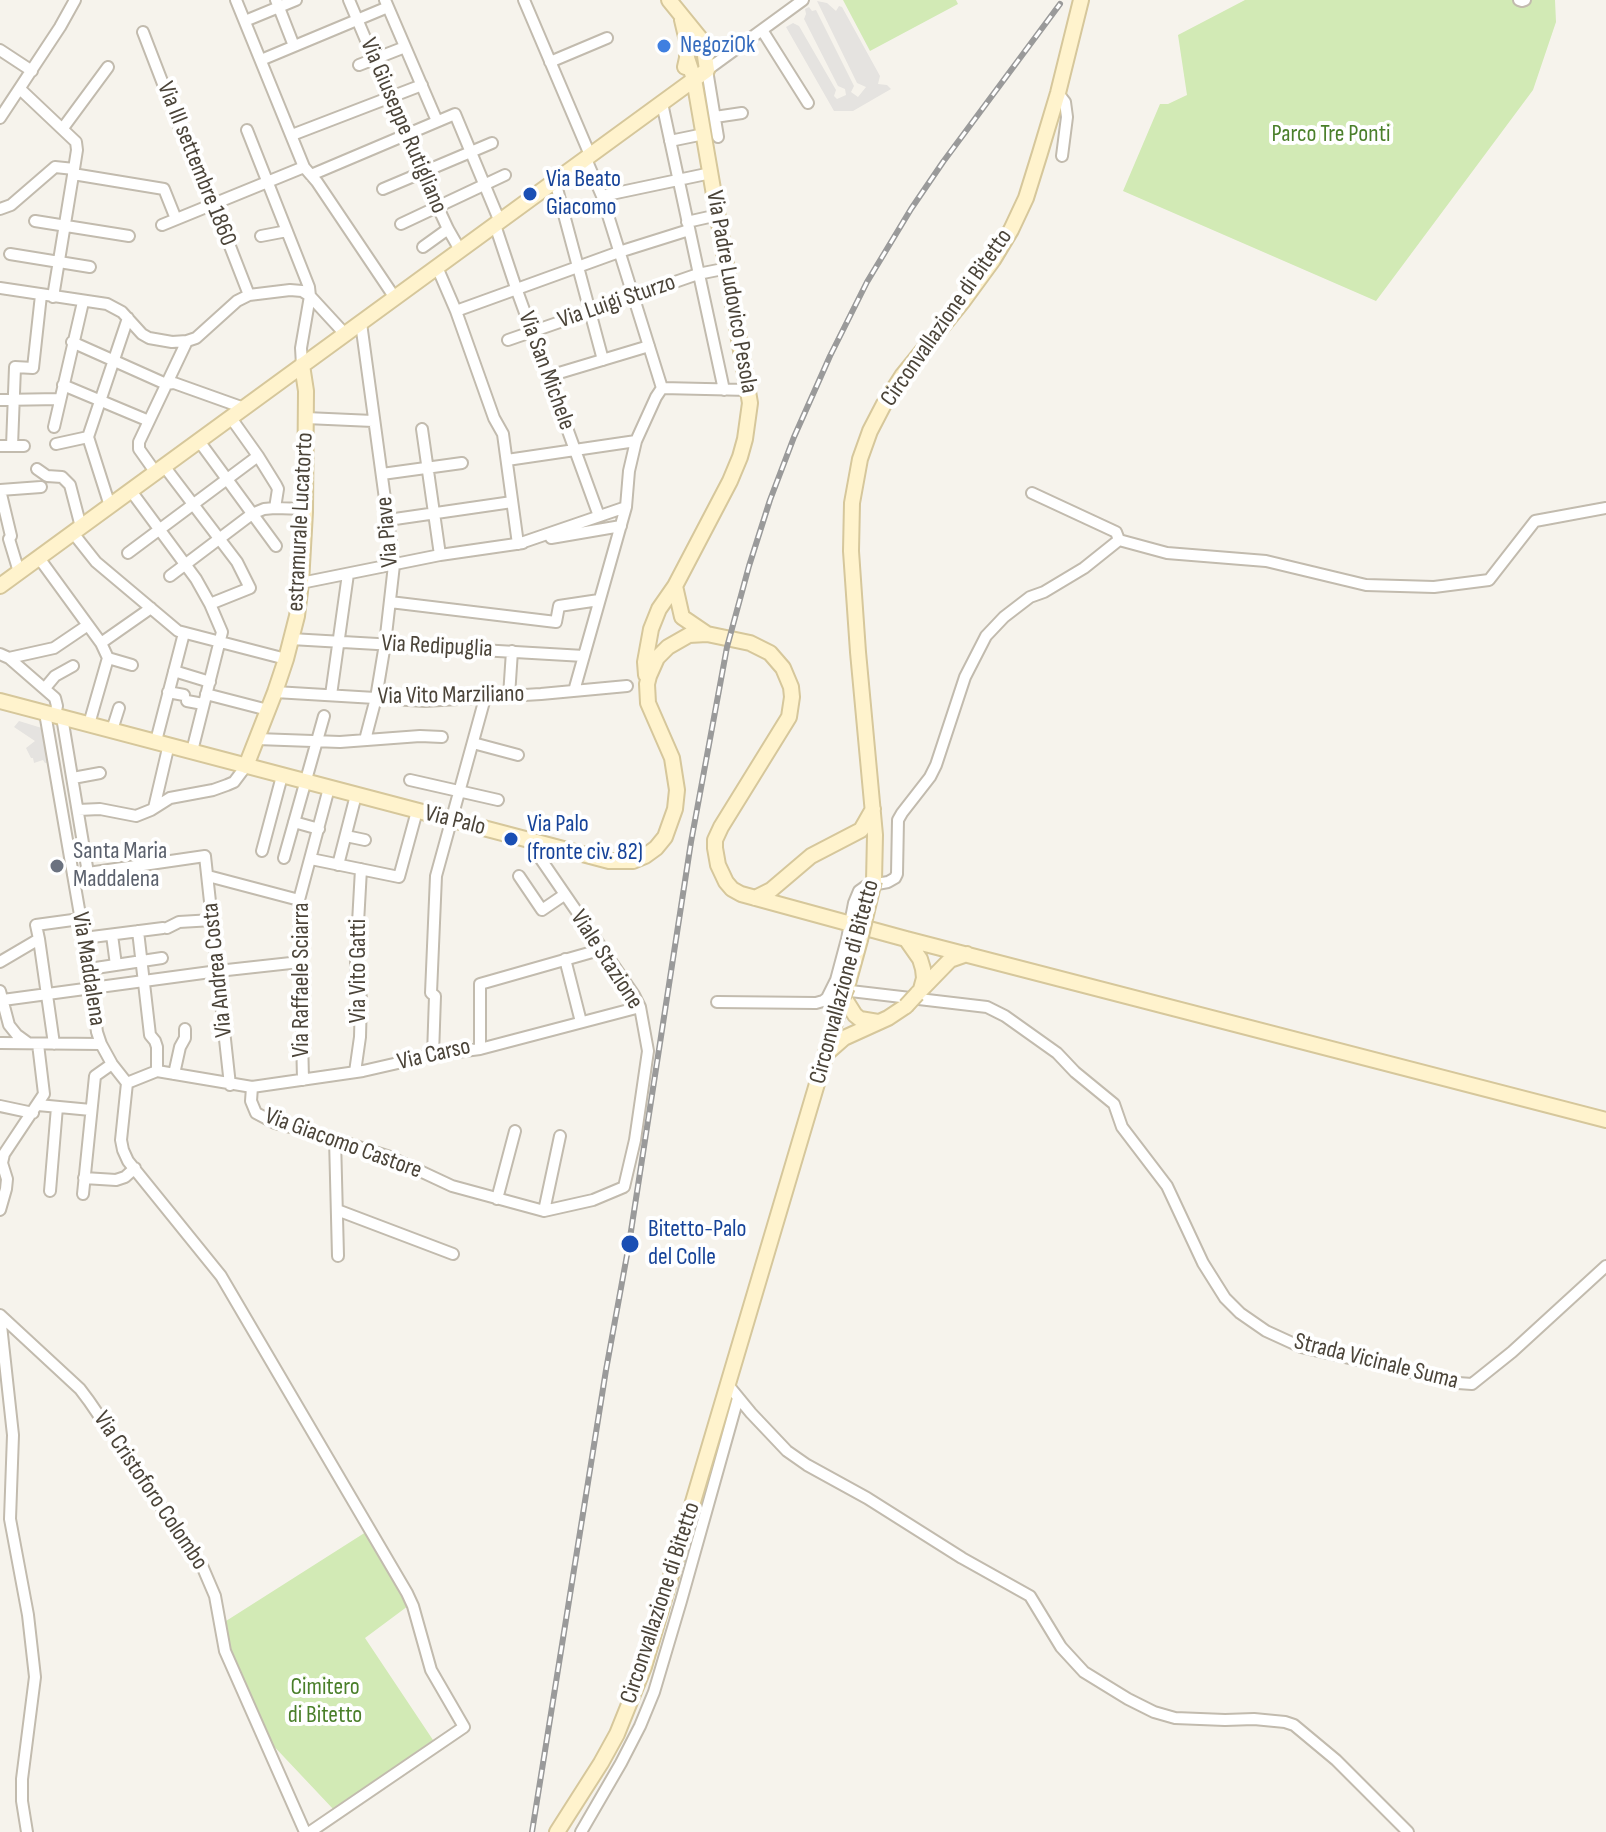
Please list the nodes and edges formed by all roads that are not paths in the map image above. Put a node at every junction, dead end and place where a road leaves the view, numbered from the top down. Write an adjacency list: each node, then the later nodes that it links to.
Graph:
1 (75, 0): 31 (street)
2 (236, 0): 15 (street)
3 (296, 0): 12 (street)
4 (349, 0): 14 (street, Via Giuseppe Rutigliano)
5 (524, 0): 27 (street)
6 (669, 0): 13 (main road)
7 (803, 0): 16 (street)
8 (1519, 0): 9 (street)
9 (1525, 0)
10 (1080, 2): 36 (main road, Circonvallazione di Bitetto)
11 (387, 3): 14 (street); 22 (street)
12 (277, 4): 15 (street); 20 (street)
13 (681, 17): 18 (main road); 24 (main road, Via Padre Ludovico Pesola)
14 (357, 20): 20 (street); 25 (street, Via Giuseppe Rutigliano)
15 (245, 21): 26 (street)
16 (762, 30): 21 (street); 39 (street)
17 (143, 32): 65 (street, Via III settembre 1860)
18 (699, 37): 21 (street); 30 (main road)
19 (607, 38): 27 (street)
20 (294, 46): 26 (street)
21 (741, 46): 30 (street)
22 (405, 47): 25 (street); 33 (street)
23 (0, 50): 31 (street)
24 (687, 58): 32 (main road, Via Padre Ludovico Pesola); 35 (main road)
25 (373, 59): 28 (street); 37 (street, Via Giuseppe Rutigliano)
26 (261, 60): 46 (street)
27 (550, 62): 53 (street)
28 (359, 65)
29 (108, 67): 44 (street)
30 (707, 70): 32 (main road); 41 (street)
31 (32, 71): 34 (street)
32 (694, 79): 35 (main road); 48 (main road, Via Padre Ludovico Pesola)
33 (422, 85): 37 (street); 43 (street)
34 (20, 89): 42 (street); 44 (street)
35 (676, 93): 38 (main road)
36 (1058, 93): 52 (street); 239 (main road, Circonvallazione di Bitetto)
37 (389, 97): 46 (street); 47 (street, Via Giuseppe Rutigliano)
38 (662, 103): 49 (street); 53 (main road)
39 (808, 103)
40 (742, 113): 41 (street)
41 (715, 117): 48 (street)
42 (0, 118)
43 (437, 121): 47 (street); 51 (street, Via San Michele)
44 (63, 128): 55 (street)
45 (247, 130): 60 (street)
46 (292, 135): 54 (street)
47 (405, 135): 54 (street); 56 (street, Via Giuseppe Rutigliano)
48 (711, 135): 49 (street); 57 (main road, Via Padre Ludovico Pesola)
49 (670, 141): 59 (street)
50 (492, 143): 51 (street)
51 (470, 152): 56 (street); 62 (street, Via San Michele)
52 (1062, 156)
53 (588, 157): 61 (main road); 64 (street)
54 (308, 171): 60 (street); 97 (street)
55 (74, 172): 67 (street); 69 (street); 74 (street)
56 (422, 173): 63 (street); 66 (street, Via Giuseppe Rutigliano)
57 (711, 173): 59 (street); 68 (main road, Via Padre Ludovico Pesola)
58 (505, 175): 62 (street)
59 (678, 180): 64 (street); 75 (street)
60 (267, 181): 65 (street); 77 (street)
61 (555, 181): 71 (main road); 87 (street)
62 (485, 186): 66 (street); 71 (street, Via San Michele)
63 (383, 189)
64 (602, 196): 82 (street)
65 (213, 204): 69 (street); 93 (street, Via III settembre 1860)
66 (438, 207): 72 (street); 76 (street, Via Giuseppe Rutigliano)
67 (0, 209)
68 (718, 215): 75 (street); 88 (main road, Via Padre Ludovico Pesola)
69 (176, 219): 73 (street)
70 (35, 221): 74 (street)
71 (497, 223): 81 (main road); 91 (street, Via San Michele)
72 (401, 224)
73 (162, 225)
74 (65, 226): 78 (street); 84 (street)
75 (688, 226): 82 (street); 89 (street)
76 (448, 229): 80 (street); 81 (street, Via Giuseppe Rutigliano)
77 (287, 231): 79 (street); 94 (street)
78 (129, 236)
79 (261, 236)
80 (423, 247)
81 (460, 250): 86 (main road)
82 (619, 252): 87 (street); 95 (street)
83 (10, 254): 84 (street)
84 (59, 262): 85 (street); 96 (street)
85 (90, 267)
86 (437, 267): 97 (main road); 100 (street)
87 (577, 267): 91 (street); 99 (street)
88 (728, 268): 89 (street, Via Luigi Sturzo); 117 (main road, Via Padre Ludovico Pesola)
89 (698, 274): 95 (street, Via Luigi Sturzo); 116 (street)
90 (0, 288): 92 (street)
91 (516, 288): 100 (street); 103 (street, Via San Michele)
92 (41, 295): 96 (street); 120 (street)
93 (249, 295): 94 (street); 106 (street)
94 (310, 296): 104 (street); 111 (street)
95 (633, 296): 99 (street, Via Luigi Sturzo); 108 (street)
96 (53, 297): 98 (street)
97 (395, 298): 102 (main road)
98 (83, 302): 101 (street); 107 (street)
99 (589, 310): 103 (street, Via Luigi Sturzo); 110 (street)
100 (456, 311): 138 (street)
101 (128, 318): 106 (street); 109 (street)
102 (361, 323): 104 (main road); 126 (street, Via Piave)
103 (532, 331): 105 (street, Via Luigi Sturzo); 112 (street, Via San Michele)
104 (345, 334): 111 (main road)
105 (508, 340)
106 (187, 341): 113 (street)
107 (72, 342): 109 (street); 114 (street)
108 (649, 346): 110 (street); 115 (street)
109 (114, 360): 113 (street); 121 (street)
110 (603, 360): 112 (street)
111 (302, 365): 122 (main road); 124 (main road, estramurale Lucatorto)
112 (549, 376): 136 (street, Via San Michele)
113 (166, 384): 122 (street); 125 (street)
114 (63, 385): 118 (street); 121 (street)
115 (662, 388): 116 (street); 131 (street)
116 (724, 390): 117 (street)
117 (749, 390): 177 (main road, Via Padre Ludovico Pesola)
118 (60, 399): 120 (street); 127 (street)
119 (0, 400): 120 (street)
120 (13, 400): 134 (street)
121 (100, 401): 125 (street); 129 (street)
122 (244, 408): 123 (main road)
123 (231, 418): 130 (main road); 137 (street)
124 (306, 418): 126 (street); 155 (main road, estramurale Lucatorto)
125 (149, 421): 142 (street)
126 (373, 421): 143 (street, Via Piave)
127 (54, 427)
128 (422, 429): 140 (street)
129 (88, 437): 132 (street); 151 (street)
130 (199, 441): 142 (main road); 144 (street)
131 (636, 441): 136 (street); 152 (street)
132 (56, 444)
133 (0, 446): 134 (street)
134 (12, 446): 135 (street)
135 (24, 446)
136 (574, 449): 138 (street); 158 (street, Via San Michele)
137 (258, 456): 144 (street); 153 (street)
138 (507, 460): 149 (street)
139 (462, 463): 140 (street)
140 (428, 468): 143 (street); 156 (street)
141 (37, 469): 162 (street)
142 (160, 470): 147 (main road); 150 (street)
143 (382, 474): 159 (street, Via Piave)
144 (228, 479): 150 (street); 157 (street)
145 (41, 487): 146 (street)
146 (0, 490): 172 (street)
147 (131, 491): 151 (main road); 161 (street)
148 (1032, 493): 164 (street)
149 (512, 502): 156 (street); 165 (street)
150 (193, 505): 161 (street); 163 (street)
151 (110, 506): 162 (main road)
152 (626, 507): 158 (street); 160 (street)
153 (275, 508): 155 (street); 157 (street)
154 (1606, 508): 164 (street)
155 (305, 509): 175 (main road, estramurale Lucatorto)
156 (434, 513): 159 (street); 168 (street)
157 (252, 514): 163 (street); 166 (street)
158 (599, 516): 165 (street)
159 (388, 520): 171 (street, Via Piave)
160 (621, 526): 165 (street); 178 (street)
161 (159, 529): 167 (street); 170 (street)
162 (77, 530): 169 (main road); 181 (street)
163 (219, 540): 170 (street); 180 (street)
164 (1119, 540): 267 (street)
165 (518, 544): 168 (street)
166 (276, 546)
167 (128, 553)
168 (440, 555): 171 (street)
169 (39, 558): 172 (main road); 184 (street)
170 (185, 565): 174 (street); 180 (street)
171 (394, 565): 173 (street); 179 (street, Via Piave)
172 (19, 572): 176 (main road)
173 (348, 574): 175 (street); 189 (street)
174 (170, 576)
175 (301, 583): 188 (main road, estramurale Lucatorto)
176 (0, 586)
177 (675, 586): 182 (main road, Via Padre Ludovico Pesola); 183 (main road)
178 (599, 600): 179 (street); 195 (street)
179 (390, 602): 192 (street, Via Piave)
180 (210, 604): 190 (street)
181 (151, 608): 185 (street); 191 (street)
182 (659, 609): 186 (main road); 202 (main road, Via Palo)
183 (682, 617): 186 (main road); 187 (main road)
184 (88, 625): 191 (street); 194 (street)
185 (184, 633): 190 (street); 200 (street)
186 (673, 633): 187 (main road); 202 (main road)
187 (707, 634): 262 (main road)
188 (291, 639): 189 (street, Via Redipuglia); 197 (main road, estramurale Lucatorto)
189 (338, 641): 192 (street, Via Redipuglia); 208 (street)
190 (220, 642): 197 (street); 201 (street)
191 (101, 643): 196 (street)
192 (385, 644): 193 (street, Via Redipuglia); 210 (street, Via Piave)
193 (512, 651): 195 (street, Via Redipuglia); 209 (street)
194 (4, 656): 204 (street)
195 (584, 656): 205 (street)
196 (108, 658): 198 (street); 218 (street)
197 (286, 659): 207 (main road, estramurale Lucatorto)
198 (132, 665)
199 (73, 666): 204 (street)
200 (174, 671): 201 (street); 206 (street)
201 (210, 682): 212 (street)
202 (647, 684): 246 (main road, Via Palo)
203 (627, 686): 205 (street, Via Vito Marziliano)
204 (45, 688): 216 (street)
205 (574, 691): 209 (street, Via Vito Marziliano)
206 (168, 692): 212 (street); 224 (street)
207 (275, 692): 208 (street, Via Vito Marziliano); 215 (main road, estramurale Lucatorto)
208 (331, 695): 210 (street, Via Vito Marziliano)
209 (509, 696): 211 (street, Via Vito Marziliano)
210 (376, 698): 211 (street, Via Vito Marziliano); 222 (street, Via Piave)
211 (485, 698): 225 (street)
212 (205, 699): 215 (street); 226 (street)
213 (0, 701): 216 (main road, Via Palo)
214 (119, 708): 219 (street)
215 (268, 710): 221 (main road, estramurale Lucatorto)
216 (54, 715): 218 (main road, Via Palo); 231 (street); 257 (street, Via Maddalena)
217 (324, 716): 223 (street)
218 (89, 724): 219 (main road, Via Palo)
219 (112, 730): 224 (main road, Via Palo)
220 (442, 737): 222 (street)
221 (257, 739): 223 (street); 228 (main road, estramurale Lucatorto)
222 (365, 740): 223 (street)
223 (317, 741): 233 (street)
224 (162, 743): 226 (main road, Via Palo); 238 (street)
225 (473, 743): 227 (street); 235 (street)
226 (192, 751): 228 (main road, Via Palo)
227 (518, 755)
228 (246, 766): 230 (main road, Via Palo); 238 (street)
229 (100, 773): 231 (street)
230 (282, 776): 233 (main road, Via Palo); 249 (street)
231 (73, 778): 240 (street)
232 (410, 780): 235 (street)
233 (305, 782): 234 (main road, Via Palo); 243 (street)
234 (329, 788): 236 (main road, Via Palo); 244 (street, Via Raffaele Sciarra)
235 (458, 791): 237 (street); 242 (street)
236 (356, 795): 241 (main road, Via Palo); 245 (street)
237 (498, 800)
238 (154, 808): 240 (street)
239 (873, 808): 248 (main road); 252 (main road, Circonvallazione di Bitetto)
240 (78, 810): 256 (street)
241 (417, 811): 242 (main road, Via Palo); 255 (street)
242 (451, 820): 246 (main road, Via Palo); 300 (street)
243 (294, 822): 244 (street); 250 (street)
244 (319, 829): 251 (street, Via Raffaele Sciarra)
245 (346, 836): 247 (street); 253 (street)
246 (527, 839): 261 (street, Viale Stazione)
247 (365, 840)
248 (841, 841): 252 (main road); 254 (main road)
249 (262, 851)
250 (284, 858)
251 (311, 859): 253 (street); 263 (street, Via Raffaele Sciarra)
252 (876, 860): 286 (main road, Circonvallazione di Bitetto, bridge)
253 (338, 865): 255 (street)
254 (799, 865): 260 (main road); 262 (main road)
255 (361, 869): 303 (street, Via Vito Gatti)
256 (88, 873): 257 (street); 258 (street, Via Andrea Costa)
257 (73, 875): 265 (street, Via Maddalena)
258 (208, 876): 263 (street); 266 (street, Via Andrea Costa)
259 (519, 876): 261 (street)
260 (787, 886): 262 (main road); 264 (main road)
261 (564, 895): 273 (street, Viale Stazione)
262 (771, 896): 264 (main road)
263 (299, 900): 279 (street, Via Raffaele Sciarra)
264 (795, 909): 267 (main road)
265 (80, 919): 270 (street, Via Maddalena); 271 (street)
266 (213, 920): 268 (street); 282 (street, Via Andrea Costa)
267 (851, 923): 272 (main road); 286 (street)
268 (138, 931): 269 (street); 277 (street)
269 (112, 935): 270 (street); 280 (street)
270 (84, 938): 281 (street, Via Maddalena)
271 (39, 939): 278 (street); 287 (street)
272 (906, 939): 274 (main road); 284 (main road)
273 (603, 949): 276 (street, Via Carso); 290 (street, Viale Stazione)
274 (948, 954): 284 (main road); 313 (main road)
275 (162, 958): 277 (street)
276 (565, 959): 291 (street); 298 (street, Via Carso)
277 (142, 961): 280 (street); 283 (street)
278 (0, 962)
279 (300, 962): 282 (street); 305 (street, Via Raffaele Sciarra)
280 (116, 965): 281 (street)
281 (89, 969): 285 (street, Via Maddalena)
282 (218, 971): 283 (street); 307 (street, Via Andrea Costa)
283 (144, 982): 285 (street); 302 (street)
284 (920, 987): 292 (main road, bridge)
285 (92, 989): 287 (street); 297 (street, Via Maddalena)
286 (841, 990): 289 (street); 292 (main road); 299 (main road, Circonvallazione di Bitetto); 328 (street, Strada Vicinale Suma)
287 (46, 993): 288 (street); 296 (street)
288 (1, 996): 295 (street)
289 (717, 1002)
290 (640, 1007): 291 (street); 325 (street, Viale Stazione)
291 (581, 1022): 298 (street)
292 (878, 1022): 299 (main road)
293 (185, 1029): 304 (street)
294 (0, 1043): 295 (street)
295 (33, 1043): 296 (street); 311 (street)
296 (54, 1044): 297 (street)
297 (101, 1044): 301 (street, Via Maddalena)
298 (480, 1049): 300 (street, Via Carso)
299 (827, 1054): 331 (main road, Circonvallazione di Bitetto)
300 (433, 1055): 303 (street, Via Carso)
301 (112, 1064): 306 (street, Via Maddalena); 312 (street)
302 (157, 1071): 304 (street, Via Giacomo Castore); 306 (street)
303 (355, 1072): 305 (street, Via Carso)
304 (174, 1074): 307 (street, Via Giacomo Castore)
305 (303, 1080): 308 (street, Via Carso)
306 (127, 1083): 318 (street)
307 (230, 1085): 308 (street, Via Giacomo Castore)
308 (252, 1087): 316 (street, Via Giacomo Castore)
309 (0, 1106): 311 (street)
310 (57, 1107): 311 (street); 312 (street); 320 (street)
311 (35, 1109): 317 (street)
312 (91, 1110): 319 (street)
313 (1606, 1120)
314 (515, 1131): 322 (street)
315 (560, 1136): 325 (street)
316 (335, 1139): 322 (street, Via Giacomo Castore); 324 (street)
317 (1, 1163): 323 (street)
318 (135, 1168): 319 (street); 334 (street)
319 (84, 1178): 321 (street)
320 (50, 1191)
321 (83, 1194)
322 (497, 1199): 325 (street, Via Giacomo Castore)
323 (0, 1210)
324 (337, 1210): 326 (street); 327 (street)
325 (544, 1211)
326 (453, 1254)
327 (338, 1256)
328 (1606, 1266)
329 (0, 1316): 330 (street); 334 (street, Via Cristoforo Colombo)
330 (2, 1351): 333 (street)
331 (728, 1385): 332 (street); 335 (main road, Circonvallazione di Bitetto)
332 (738, 1398): 336 (street); 337 (street)
333 (27, 1832)
334 (308, 1832)
335 (557, 1832)
336 (581, 1832)
337 (1408, 1832)

